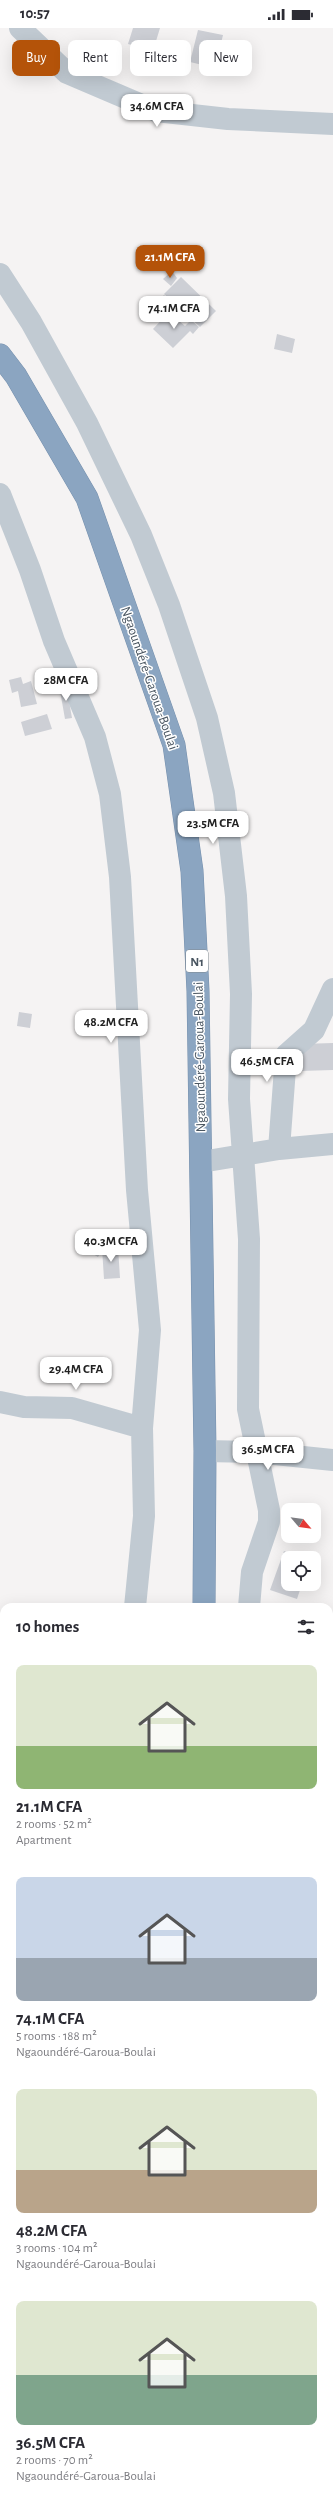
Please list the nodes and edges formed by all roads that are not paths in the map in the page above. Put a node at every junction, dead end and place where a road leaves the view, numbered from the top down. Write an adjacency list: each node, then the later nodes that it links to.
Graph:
1 (20, 28): 2 (street)
2 (333, 124)
3 (0, 274): 9 (street)
4 (0, 356): 10 (highway, Ngaoundéré-Garoua-Boulai / N1)
5 (0, 494): 12 (street)
6 (333, 989): 8 (street)
7 (333, 1144): 8 (street)
8 (279, 1149): 9 (street)
9 (243, 1154): 10 (street); 14 (street)
10 (201, 1162): 13 (highway, Ngaoundéré-Garoua-Boulai / N1)
11 (0, 1402): 12 (street)
12 (142, 1428): 16 (street)
13 (205, 1451): 14 (street); 17 (highway, Ngaoundéré-Garoua-Boulai / N1)
14 (255, 1452): 15 (street); 18 (street)
15 (333, 1460)
16 (136, 1603)
17 (204, 1603)
18 (249, 1603)

